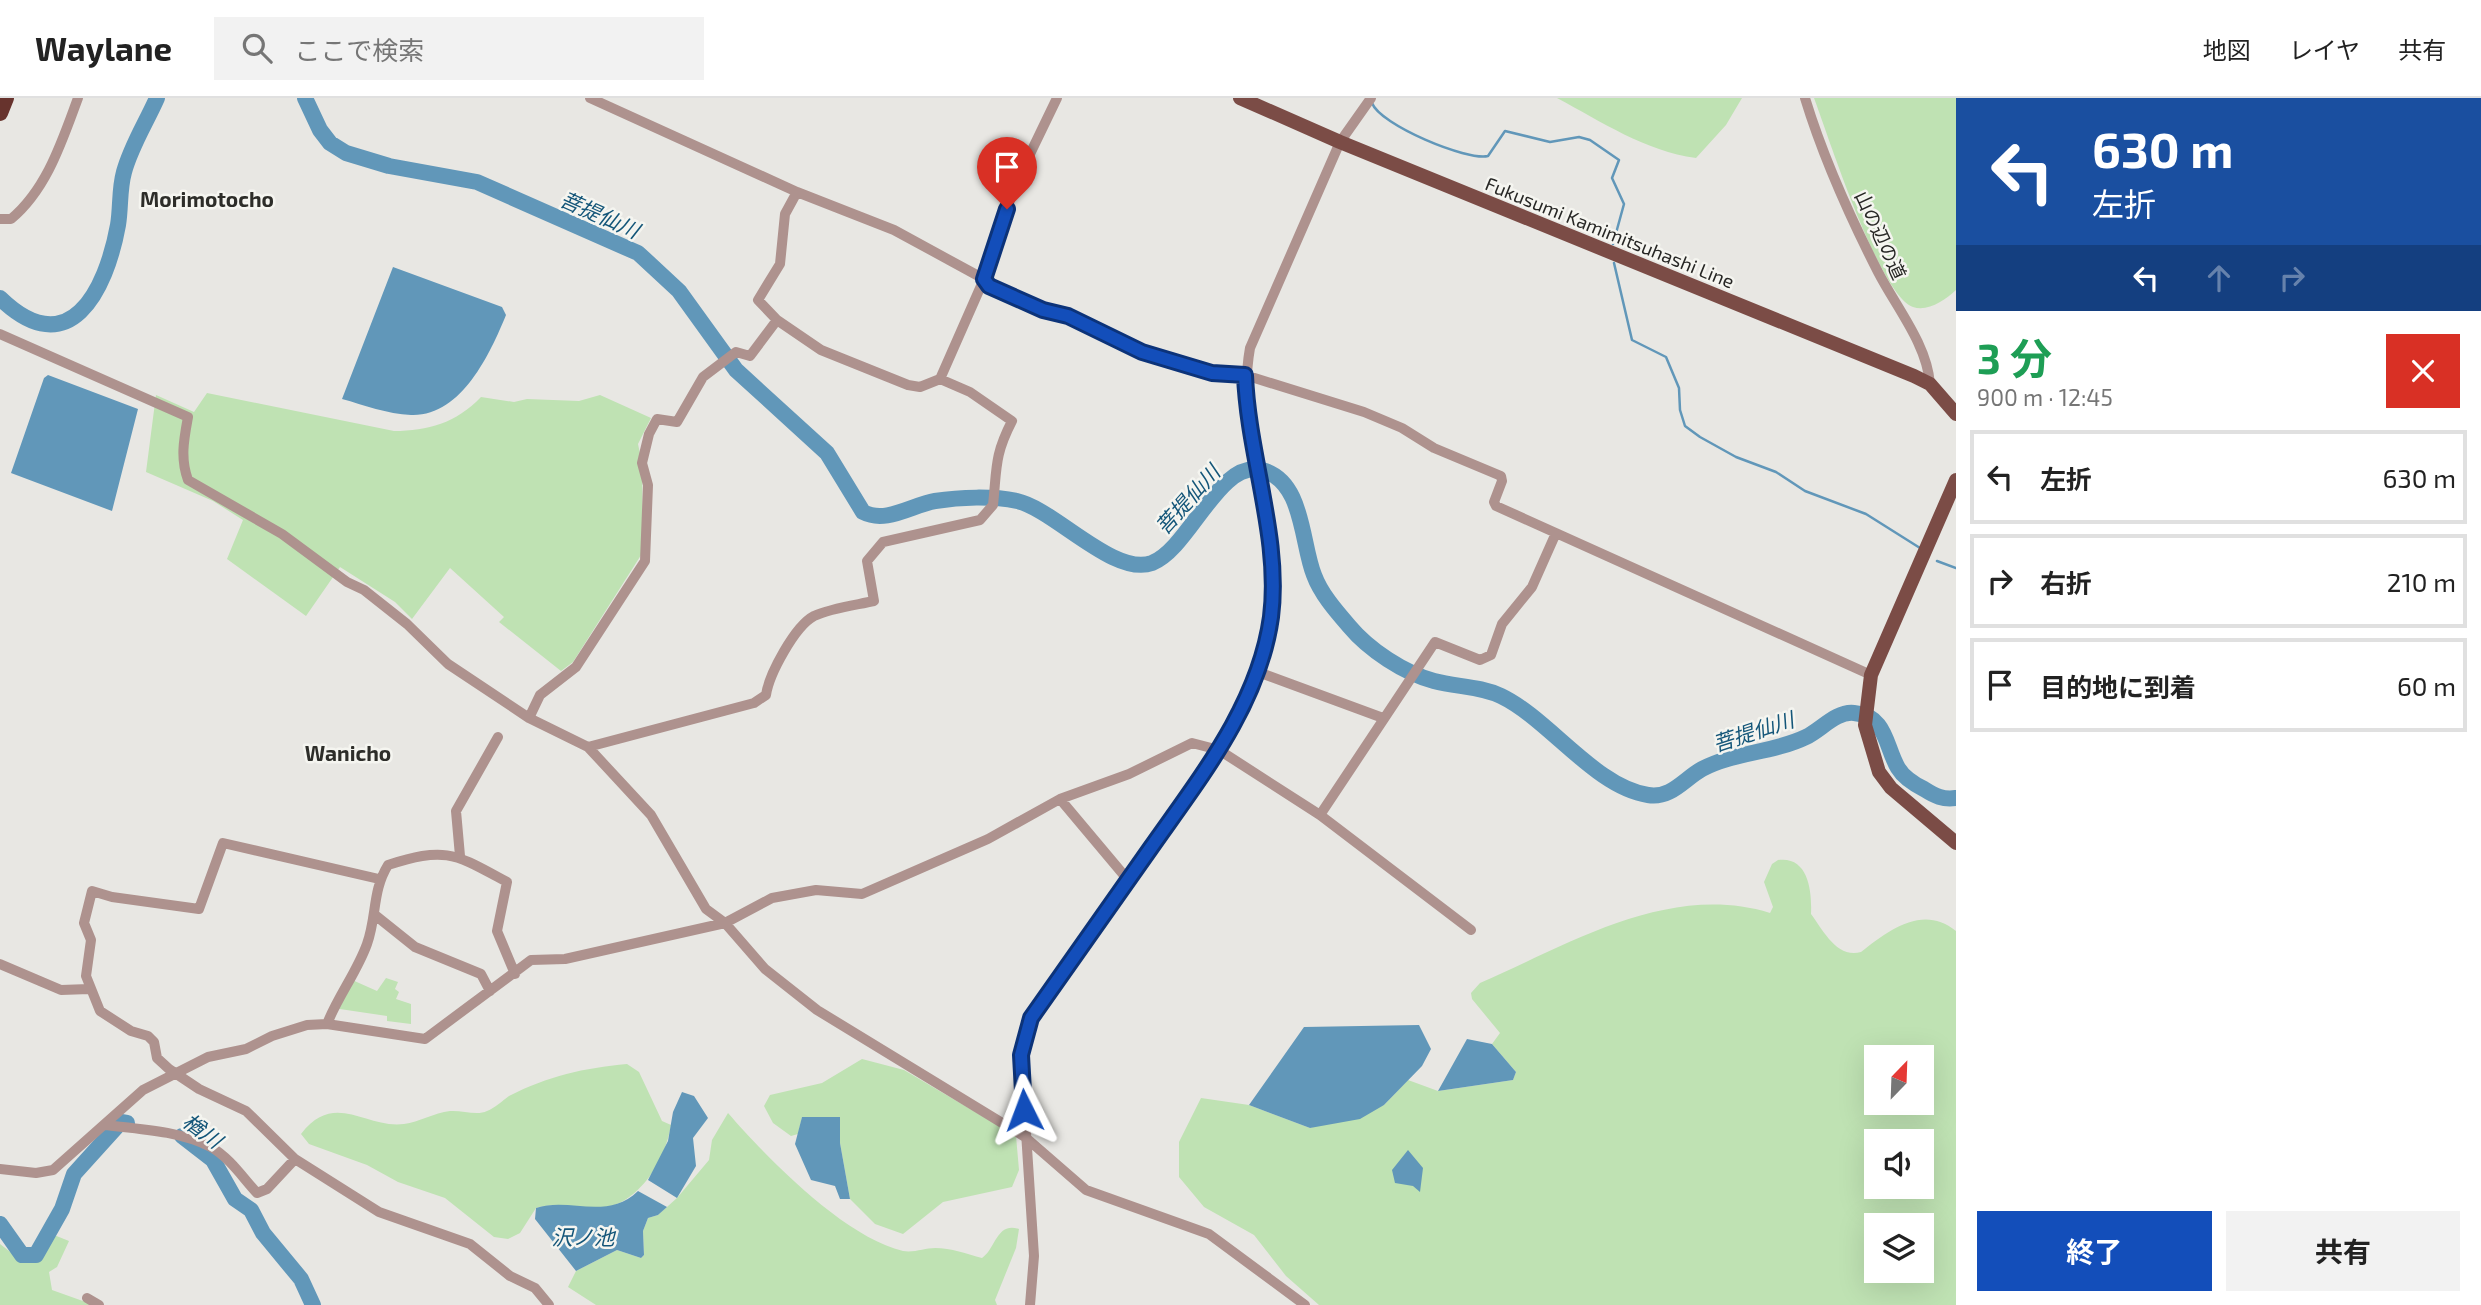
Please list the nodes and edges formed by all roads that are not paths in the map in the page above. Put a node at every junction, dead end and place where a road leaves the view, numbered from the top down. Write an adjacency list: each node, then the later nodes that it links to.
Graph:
1 (6, 98): 8 (highway)
2 (78, 98): 11 (street)
3 (590, 98): 10 (street)
4 (1057, 98): 12 (street)
5 (1240, 98): 9 (main road, Fukusumi Kamimitsuhashi Line)
6 (1805, 98): 17 (street, 山の辺の道)
7 (1368, 103): 9 (street)
8 (0, 113)
9 (1340, 142): 15 (street); 17 (main road, Fukusumi Kamimitsuhashi Line)
10 (797, 192): 12 (street); 13 (street)
11 (0, 219)
12 (984, 279): 15 (street); 16 (street)
13 (778, 320): 16 (street); 23 (street)
14 (0, 334): 23 (street)
15 (1245, 375): 20 (street); 21 (street)
16 (940, 379): 26 (street)
17 (1930, 384): 18 (main road, Fukusumi Kamimitsuhashi Line)
18 (1956, 414)
19 (1956, 480): 22 (main road)
20 (1556, 533): 22 (street); 24 (street)
21 (1258, 673): 24 (street); 27 (street)
22 (1871, 675): 30 (main road)
23 (528, 718): 26 (street)
24 (1383, 718): 29 (street)
25 (498, 737): 31 (street)
26 (589, 747): 35 (street)
27 (1219, 750): 28 (street); 29 (street); 33 (street)
28 (1059, 799): 33 (street); 35 (street)
29 (1320, 816): 36 (street)
30 (1956, 843)
31 (460, 856): 32 (street); 38 (street)
32 (379, 879): 34 (street); 39 (street)
33 (1128, 880): 44 (street)
34 (375, 915): 40 (street); 41 (street)
35 (724, 923): 38 (street); 44 (street)
36 (1471, 930)
37 (0, 964): 39 (street)
38 (515, 974): 40 (street)
39 (89, 989): 42 (street)
40 (490, 991): 41 (street)
41 (327, 1024): 42 (street)
42 (177, 1074): 43 (street); 45 (street)
43 (105, 1125): 45 (street); 46 (street)
44 (1025, 1137): 50 (street); 51 (street)
45 (295, 1159): 49 (street)
46 (0, 1169)
47 (87, 1298): 48 (street)
48 (99, 1305)
49 (549, 1305)
50 (1030, 1305)
51 (1305, 1305)

